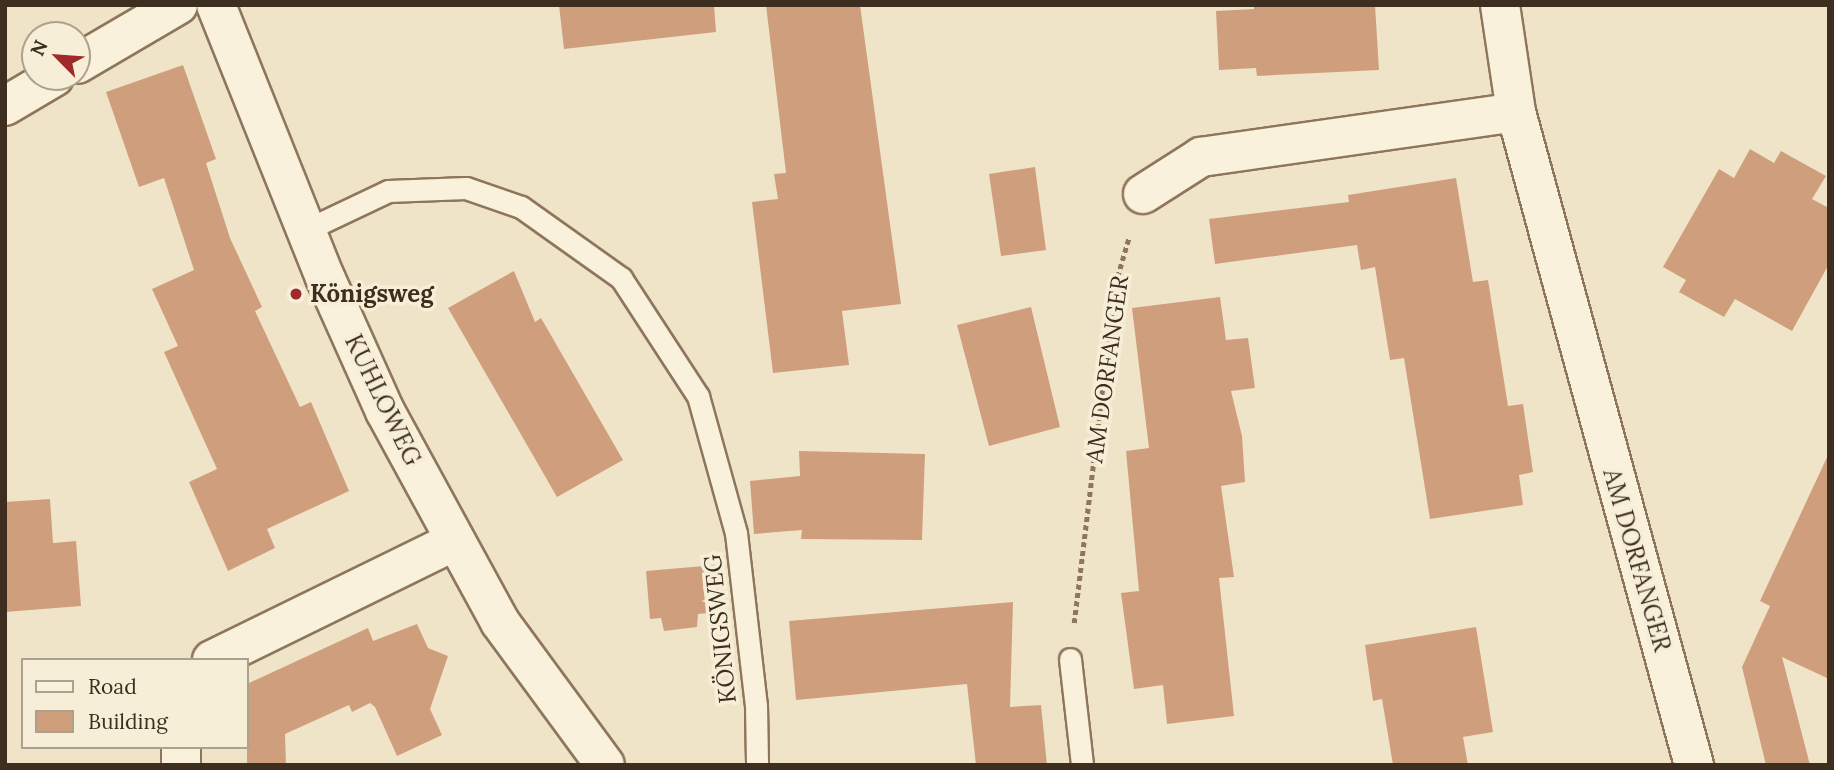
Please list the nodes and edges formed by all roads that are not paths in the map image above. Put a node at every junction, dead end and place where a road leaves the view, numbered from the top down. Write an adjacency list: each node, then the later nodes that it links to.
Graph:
1 (178, 5): 4 (street)
2 (216, 5): 9 (street, KUHLOWEG)
3 (1500, 5): 7 (street, AM DORFANGER)
4 (91, 56)
5 (30, 91): 6 (street)
6 (5, 106)
7 (1516, 112): 8 (street); 16 (street, AM DORFANGER)
8 (1143, 194)
9 (306, 230): 10 (street, KUHLOWEG); 14 (lane, KÖNIGSWEG)
10 (453, 542): 11 (street); 13 (street, KUHLOWEG)
11 (216, 658)
12 (1070, 659): 15 (lane)
13 (605, 765)
14 (757, 765)
15 (1083, 765)
16 (1694, 765)

